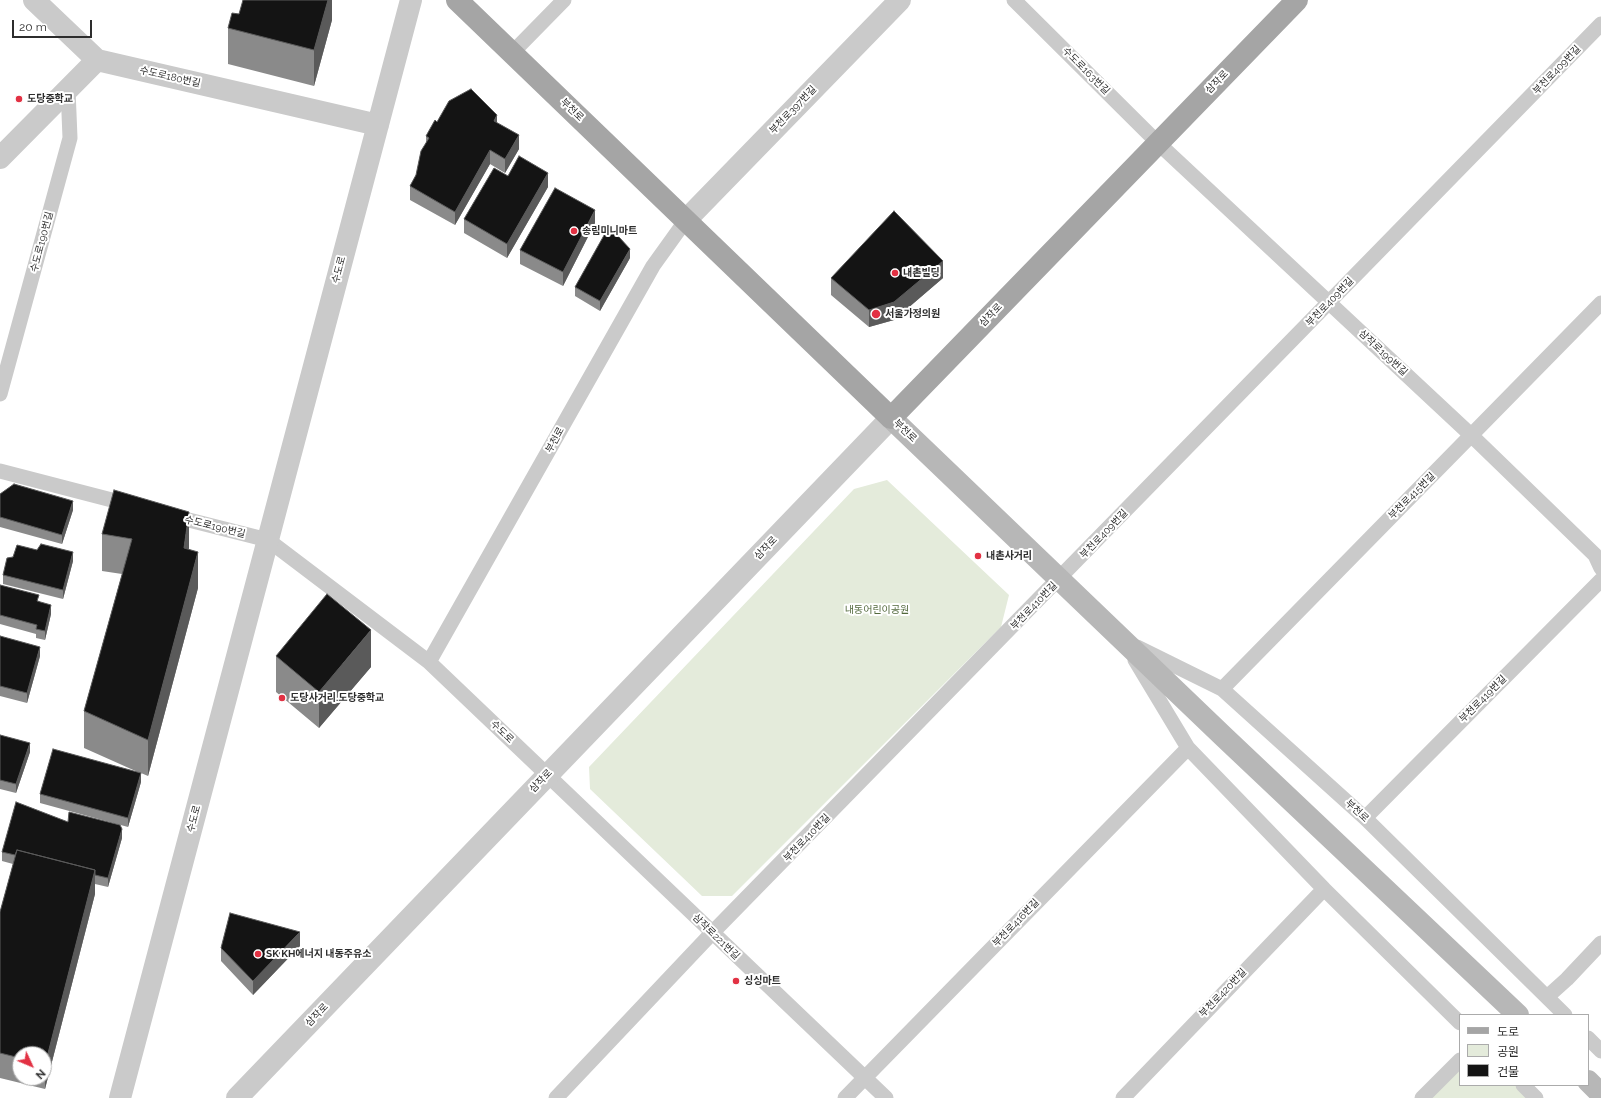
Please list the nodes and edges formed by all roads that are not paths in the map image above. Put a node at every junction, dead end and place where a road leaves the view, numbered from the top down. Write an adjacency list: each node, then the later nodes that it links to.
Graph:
1 (34, 0): 10 (street)
2 (411, 0): 12 (street, 수도로)
3 (457, 0): 9 (main road, 부천로)
4 (564, 0): 9 (lane)
5 (900, 0): 15 (street, 부천로397번길)
6 (1014, 0): 13 (lane, 수도로163번길)
7 (1297, 0): 13 (main road, 삼작로)
8 (1601, 24): 16 (lane, 부천로409번길)
9 (512, 53): 15 (main road, 부천로)
10 (97, 60): 11 (street); 12 (street, 수도로180번길)
11 (68, 89): 14 (street); 18 (lane, 수도로190번길)
12 (378, 125): 22 (street, 수도로)
13 (1158, 143): 16 (lane, 삼작로199번길); 19 (main road, 삼작로)
14 (0, 158)
15 (686, 220): 19 (main road, 부천로); 27 (lane, 부천로)
16 (1330, 303): 20 (lane, 삼작로199번길); 24 (lane, 부천로409번길)
17 (1601, 303): 20 (lane, 부천로415번길)
18 (0, 394)
19 (891, 418): 24 (street, 부천로); 30 (street, 삼작로)
20 (1472, 436): 23 (lane, 삼작로199번길); 28 (lane, 부천로415번길)
21 (0, 471): 22 (lane, 수도로190번길)
22 (268, 540): 27 (lane, 수도로); 46 (street, 수도로)
23 (1601, 568)
24 (1060, 580): 26 (street, 부천로); 33 (lane, 부천로410번길)
25 (1601, 580): 31 (lane, 부천로419번길)
26 (1124, 641): 28 (lane, 부천로); 29 (lane, 부천로); 36 (street, 부천로)
27 (429, 662): 30 (lane, 수도로)
28 (1222, 689): 31 (lane, 부천로)
29 (1188, 748): 32 (lane, 부천로); 42 (lane, 부천로416번길)
30 (547, 776): 33 (lane, 삼작로221번길); 47 (street, 삼작로)
31 (1365, 818): 35 (lane, 부천로)
32 (1324, 889): 38 (lane, 부천로); 51 (lane, 부천로420번길)
33 (712, 934): 42 (lane, 삼작로221번길); 48 (lane, 부천로410번길)
34 (1601, 943): 35 (lane)
35 (1547, 997): 37 (lane, 부천로)
36 (1517, 1014)
37 (1564, 1014)
38 (1459, 1022)
39 (1589, 1039): 40 (lane)
40 (1601, 1051)
41 (1459, 1061): 52 (lane)
42 (864, 1078): 49 (lane, 부천로416번길); 50 (lane, 삼작로221번길)
43 (1589, 1083): 45 (street)
44 (1524, 1086): 53 (lane)
45 (1601, 1094)
46 (120, 1098)
47 (237, 1098)
48 (556, 1098)
49 (845, 1098)
50 (886, 1098)
51 (1123, 1098)
52 (1422, 1098)
53 (1536, 1098)

